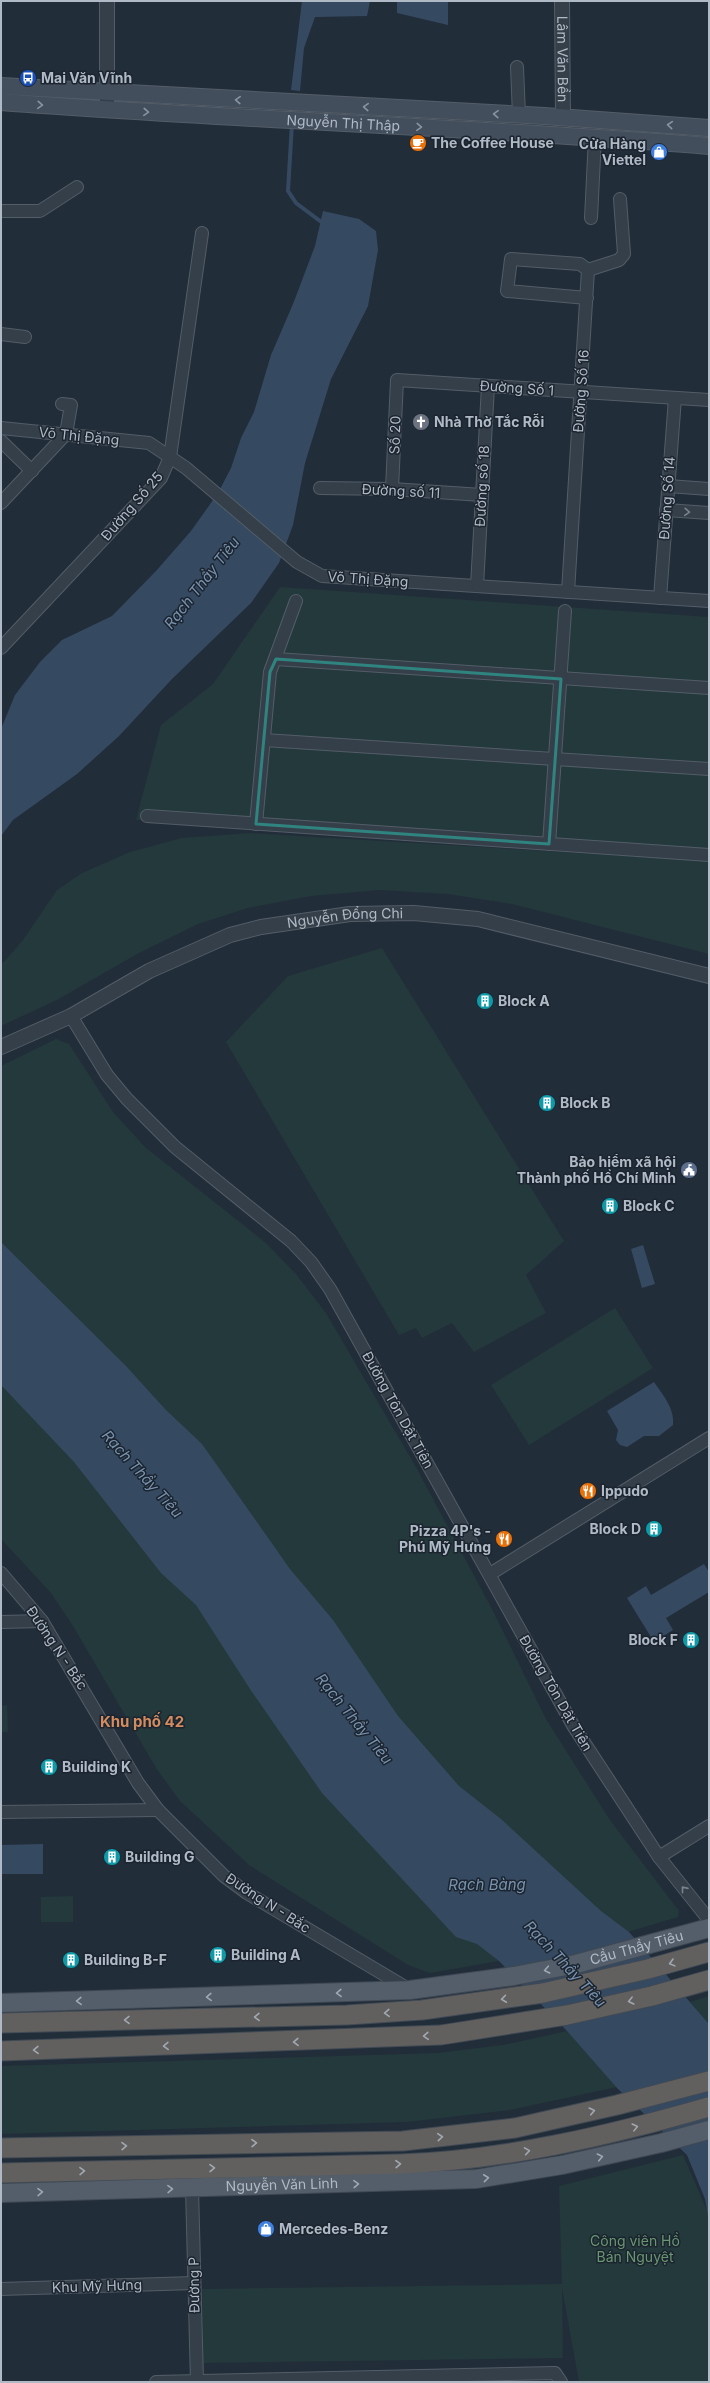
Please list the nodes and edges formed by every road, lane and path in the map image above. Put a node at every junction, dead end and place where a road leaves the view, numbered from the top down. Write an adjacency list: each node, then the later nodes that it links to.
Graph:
1 (107, 1): 5 (street)
2 (562, 1): 9 (street, Lâm Văn Bền)
3 (517, 67): 8 (street)
4 (1, 86): 5 (main road, Nguyễn Thị Thập)
5 (107, 92): 7 (street); 8 (main road, Nguyễn Thị Thập, one-way to 5)
6 (1, 102): 7 (main road, Nguyễn Thị Thập, one-way to 7)
7 (107, 110): 11 (main road, Nguyễn Thị Thập, one-way to 11)
8 (519, 115): 9 (main road, Nguyễn Thị Thập)
9 (563, 118): 10 (main road, Nguyễn Thị Thập, one-way to 9); 11 (main road)
10 (709, 128)
11 (563, 134): 12 (main road, Nguyễn Thị Thập)
12 (595, 137): 13 (main road, Nguyễn Thị Thập); 17 (street)
13 (709, 146)
14 (77, 187): 16 (street)
15 (620, 199): 19 (street)
16 (1, 211)
17 (591, 218)
18 (202, 233): 32 (street, Đường Số 25)
19 (588, 270): 20 (street, Đường Số 16); 20 (street)
20 (587, 298): 25 (street, Đường Số 16)
21 (1, 334): 22 (street)
22 (25, 337)
23 (397, 380): 24 (street, Đường Số 1); 37 (street, Số 20)
24 (488, 386): 25 (street, Đường Số 1); 38 (street, Đường số 18)
25 (582, 392): 26 (street, Đường Số 1); 43 (street, Đường Số 16)
26 (675, 398): 27 (street, Đường Số 1); 34 (street, Đường Số 14)
27 (709, 400)
28 (62, 404): 30 (street)
29 (1, 428): 30 (street, Võ Thị Đặng)
30 (66, 434): 32 (street, Võ Thị Đặng); 33 (street)
31 (1, 441): 33 (street)
32 (170, 457): 42 (street, Võ Thị Đặng); 48 (street, Đường Số 25)
33 (32, 471): 39 (street)
34 (668, 486): 36 (street); 40 (street, Đường Số 14)
35 (320, 488): 37 (street, Đường số 11)
36 (709, 489)
37 (392, 490): 38 (street, Đường số 11)
38 (482, 495): 42 (street, Đường số 18)
39 (1, 503)
40 (666, 510): 41 (street, one-way to 41); 44 (street, Đường Số 14)
41 (709, 514)
42 (477, 586): 43 (street, Võ Thị Đặng)
43 (568, 592): 44 (street, Võ Thị Đặng)
44 (660, 598): 45 (street, Võ Thị Đặng)
45 (709, 601)
46 (296, 602): 49 (street)
47 (565, 611): 50 (street)
48 (1, 646)
49 (276, 659): 50 (street); 52 (street)
50 (561, 679): 51 (street); 53 (street)
51 (709, 688)
52 (264, 740): 53 (street); 56 (street)
53 (555, 759): 54 (street); 57 (street)
54 (709, 769)
55 (147, 816): 56 (street)
56 (256, 824): 57 (street)
57 (549, 844): 58 (street)
58 (709, 855)
59 (709, 976): 60 (street, Nguyễn Đổng Chi)
60 (71, 1016): 61 (street, Nguyễn Đổng Chi); 64 (street, Đường Tôn Dật Tiên)
61 (1, 1047)
62 (709, 1438): 64 (street)
63 (1, 1573): 65 (street, Đường N - Bắc)
64 (490, 1574): 70 (street, Đường Tôn Dật Tiên)
65 (42, 1621): 66 (street); 67 (street, Đường N - Bắc)
66 (1, 1622)
67 (158, 1810): 68 (street); 74 (street, Đường N - Bắc)
68 (1, 1812)
69 (709, 1826): 70 (street)
70 (659, 1858): 71 (street, Đường Tôn Dật Tiên, one-way to 70)
71 (708, 1926): 74 (main road, Cầu Thầy Tiêu, one-way to 74)
72 (709, 1952): 76 (highway, Cầu Thầy Tiêu, one-way to 76)
73 (709, 1980): 77 (highway, one-way to 77)
74 (410, 1990): 75 (main road, one-way to 75)
75 (1, 2003)
76 (1, 2023)
77 (1, 2052)
78 (709, 2081): 81 (highway, one-way to 78)
79 (709, 2107): 82 (highway, Nguyễn Văn Linh, one-way to 79)
80 (709, 2130): 84 (main road, Nguyễn Văn Linh, one-way to 80)
81 (1, 2148)
82 (192, 2169): 83 (highway, Nguyễn Văn Linh, one-way to 82); 84 (main road)
83 (1, 2173)
84 (192, 2188): 85 (main road, Nguyễn Văn Linh, one-way to 84); 86 (street, Đường P)
85 (1, 2193)
86 (194, 2283): 87 (street, Khu Mỹ Hưng); 90 (street, Đường P)
87 (1, 2289)
88 (558, 2377): 90 (street)
89 (156, 2382): 90 (street)
90 (197, 2382)

